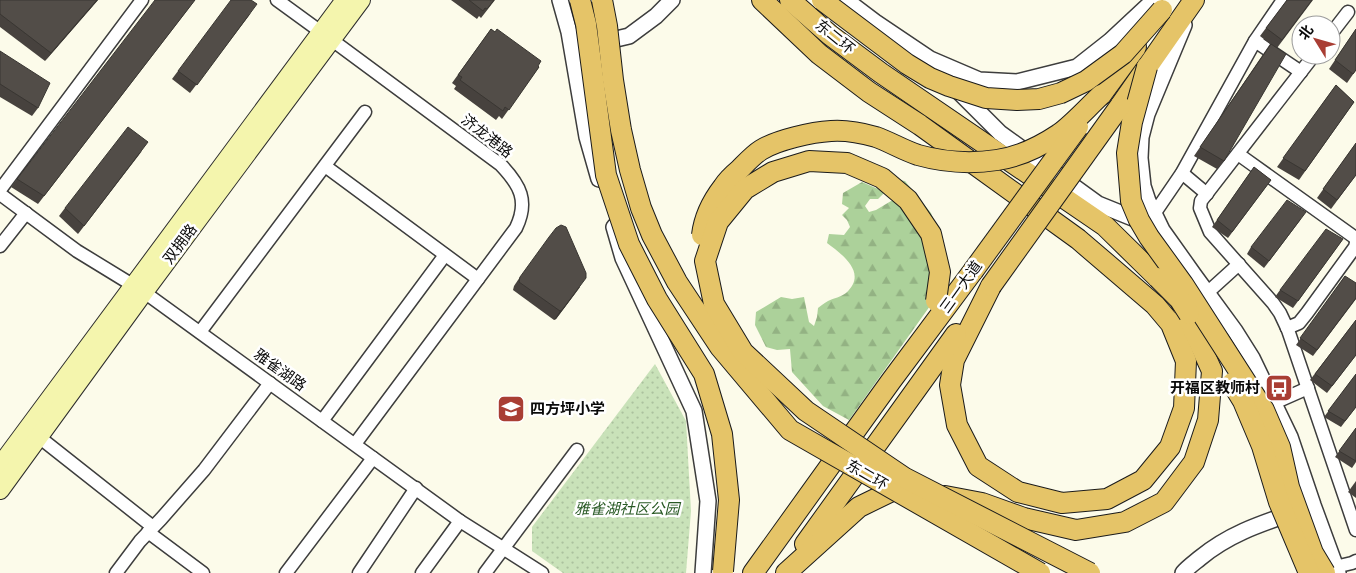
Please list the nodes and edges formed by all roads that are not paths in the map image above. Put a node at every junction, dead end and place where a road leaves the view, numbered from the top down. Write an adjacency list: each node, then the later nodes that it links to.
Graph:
1 (142, 0): 30 (street)
2 (278, 0): 18 (street, 济龙港路)
3 (345, 0): 18 (main road, 双拥路)
4 (361, 0): 18 (main road, 双拥路)
5 (560, 0): 20 (street)
6 (580, 0): 68 (highway, bridge)
7 (602, 0): 47 (highway, bridge)
8 (672, 0): 20 (street)
9 (762, 0): 41 (highway)
10 (790, 0): 44 (highway, 东二环, bridge)
11 (822, 0): 15 (highway, bridge)
12 (846, 0): 21 (street)
13 (1195, 0): 23 (highway, 三一大道); 34 (street)
14 (1283, 0): 19 (street)
15 (1161, 3): 21 (street); 25 (highway, 三一大道, bridge)
16 (1348, 12): 17 (street)
17 (1341, 21)
18 (327, 36): 40 (street, 济龙港路); 42 (main road, 双拥路)
19 (1255, 41): 24 (street); 29 (street)
20 (572, 50): 76 (street)
21 (930, 59): 35 (street)
22 (1306, 65): 24 (street)
23 (1147, 67): 41 (highway, 三一大道, bridge); 67 (highway, bridge)
24 (1301, 72): 27 (street)
25 (1101, 95): 47 (highway, bridge); 48 (highway, 三一大道, bridge)
26 (365, 112): 28 (street)
27 (1238, 154): 32 (street); 36 (street)
28 (324, 166): 38 (street); 46 (street)
29 (1182, 173): 32 (street); 34 (street)
30 (0, 190)
31 (0, 194): 33 (street, 雅雀湖路)
32 (1207, 194): 39 (street)
33 (26, 213): 37 (street); 42 (street, 雅雀湖路)
34 (1154, 214): 35 (street)
35 (1162, 230): 43 (street)
36 (1356, 242): 45 (street)
37 (0, 246)
38 (446, 255): 40 (street); 52 (street)
39 (1239, 264): 43 (street); 45 (street)
40 (478, 279): 54 (street, 济龙港路)
41 (991, 286): 78 (highway, 三一大道)
42 (139, 288): 46 (street, 雅雀湖路); 53 (main road, 双拥路); 57 (main road, 双拥路)
43 (1207, 293): 51 (street)
44 (1180, 300): 78 (highway, bridge); 82 (highway, bridge)
45 (1287, 328): 50 (street)
46 (200, 332): 49 (street, 雅雀湖路)
47 (720, 346): 79 (highway, 东二环, bridge)
48 (891, 381): 77 (highway, 三一大道); 80 (highway, bridge)
49 (270, 383): 52 (street, 雅雀湖路); 62 (street)
50 (1308, 388): 51 (street); 63 (street)
51 (1274, 403): 60 (street)
52 (322, 421): 54 (street, 雅雀湖路)
53 (39, 437): 59 (main road, 双拥路); 62 (street)
54 (355, 444): 56 (street, 雅雀湖路)
55 (577, 450): 64 (street)
56 (373, 458): 58 (street, 雅雀湖路); 71 (street)
57 (0, 466)
58 (416, 488): 61 (street, 雅雀湖路); 72 (street)
59 (0, 490)
60 (1313, 506): 67 (street); 81 (street)
61 (460, 521): 64 (street, 雅雀湖路); 73 (street)
62 (151, 529): 66 (street); 69 (street)
63 (1356, 530)
64 (503, 548): 74 (street); 75 (street, 雅雀湖路)
65 (1356, 561): 67 (street)
66 (190, 569): 70 (street)
67 (1333, 571)
68 (723, 572)
69 (116, 573)
70 (203, 573)
71 (286, 573)
72 (359, 573)
73 (422, 573)
74 (485, 573)
75 (542, 573)
76 (703, 573)
77 (753, 573)
78 (785, 573)
79 (1040, 573)
80 (1090, 573)
81 (1182, 573)
82 (1309, 573)

